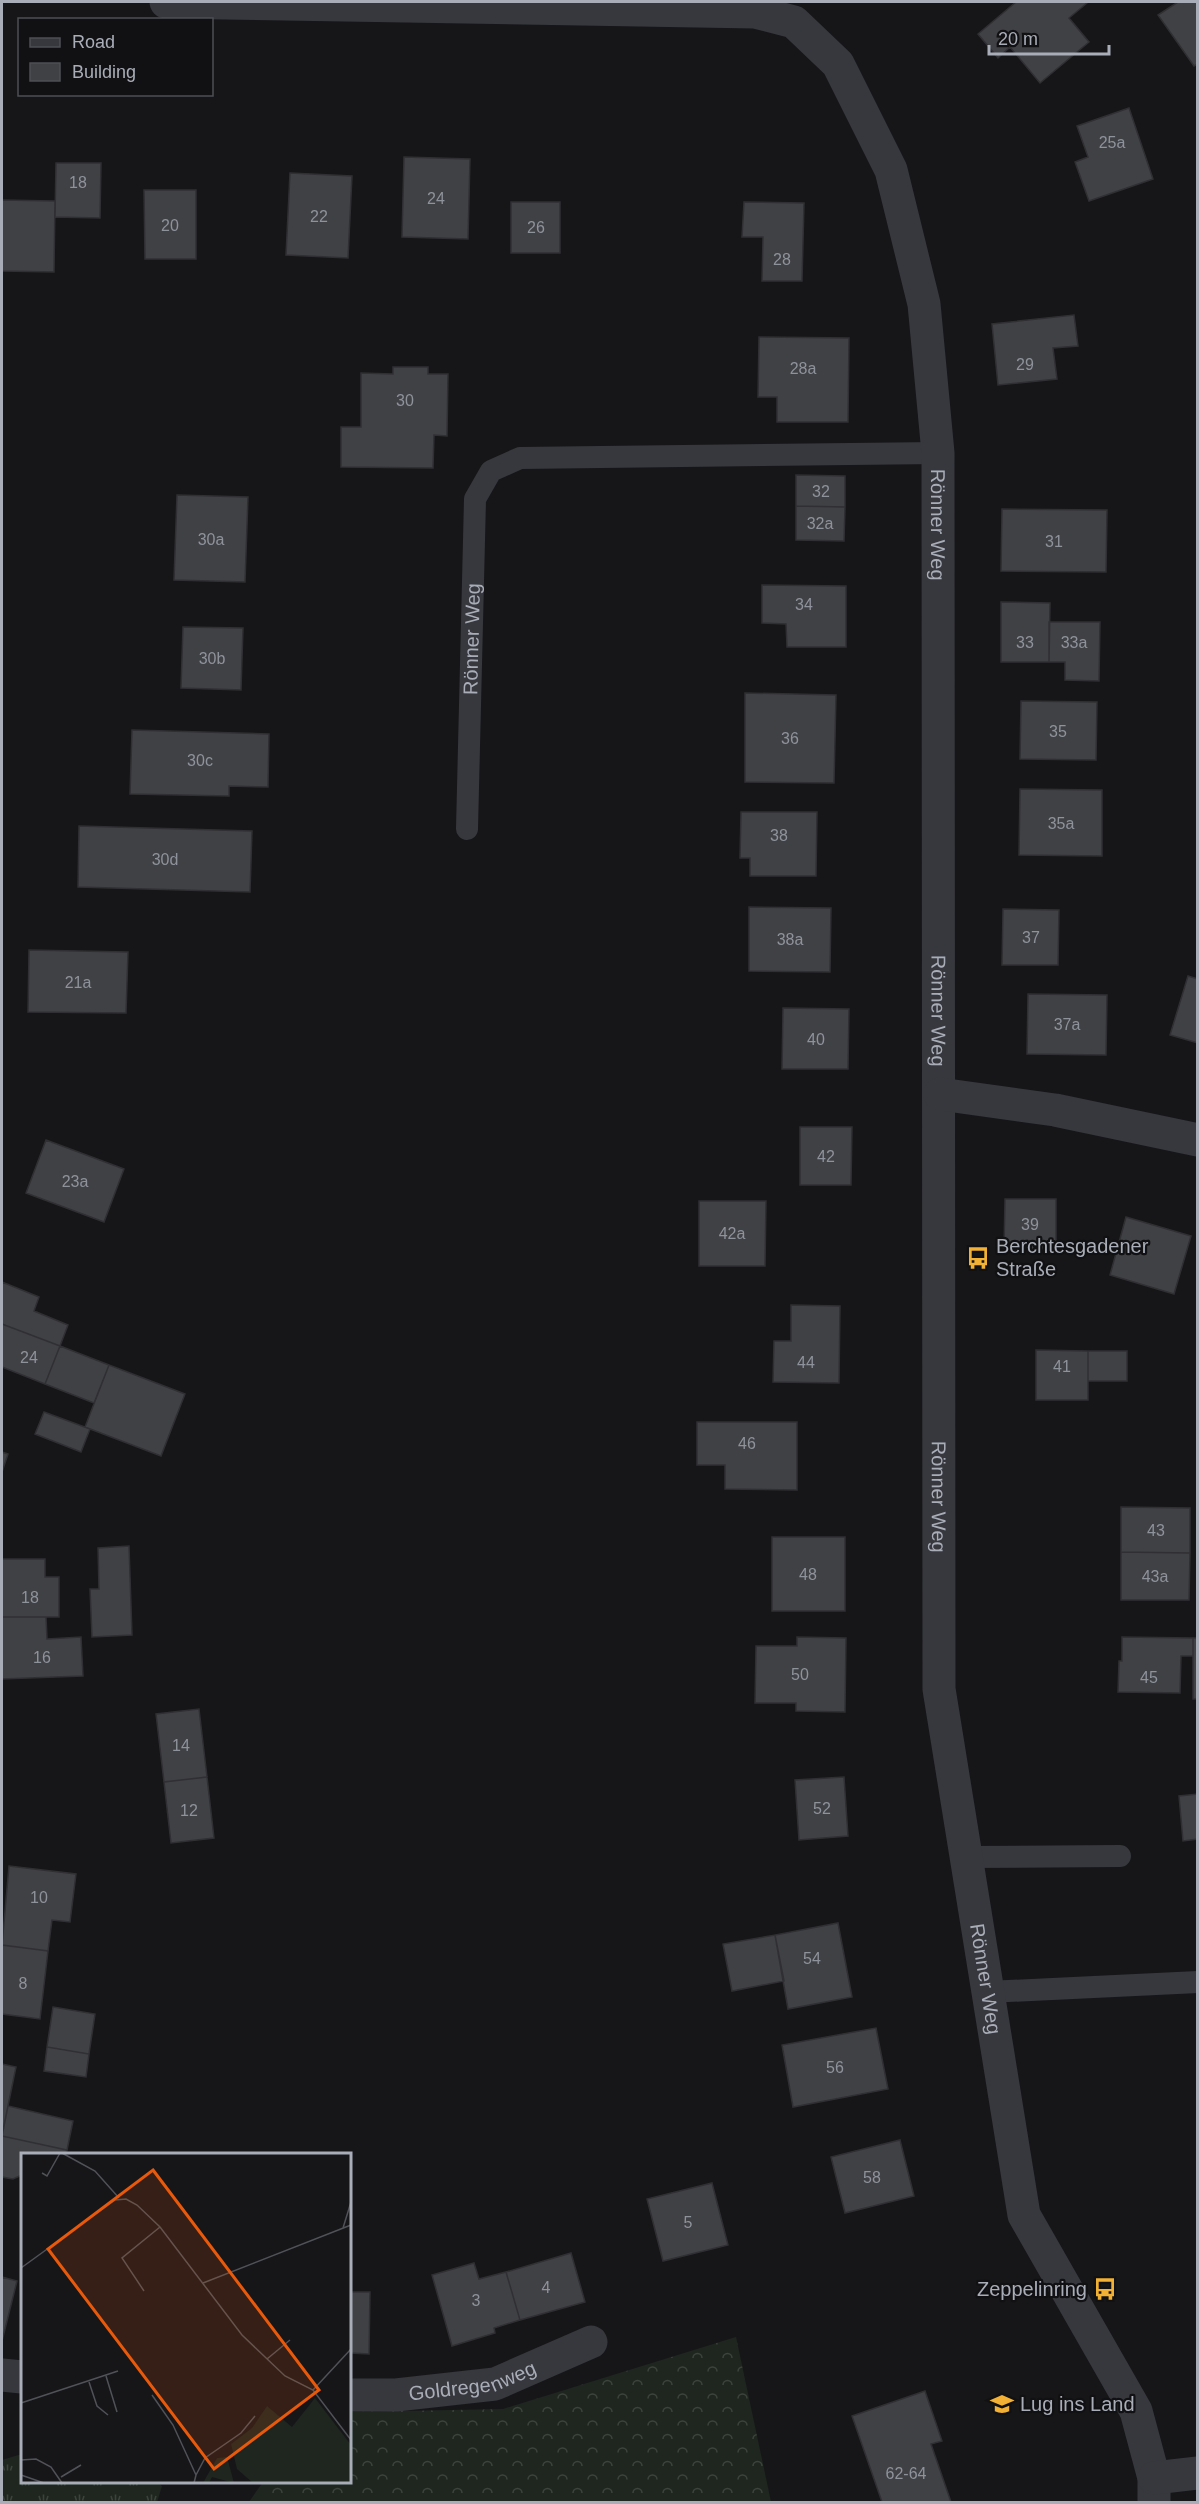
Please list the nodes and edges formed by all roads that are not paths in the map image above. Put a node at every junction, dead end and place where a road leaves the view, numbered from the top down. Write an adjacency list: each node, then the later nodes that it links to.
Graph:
1 (166, 2): 2 (street, Rönner Weg)
2 (795, 12): 3 (street, Rönner Weg)
3 (938, 453): 4 (lane, Rönner Weg); 5 (street, Rönner Weg)
4 (467, 829)
5 (940, 1094): 6 (street); 8 (street, Rönner Weg)
6 (1197, 1140)
7 (1120, 1856): 8 (lane)
8 (966, 1857): 10 (street, Rönner Weg)
9 (1197, 1982): 10 (lane)
10 (988, 1992): 16 (street, Rönner Weg)
11 (591, 2342): 14 (street, Goldregenweg)
12 (2, 2375): 13 (street)
13 (21, 2377)
14 (351, 2395)
15 (1197, 2473): 16 (street)
16 (1154, 2490)

